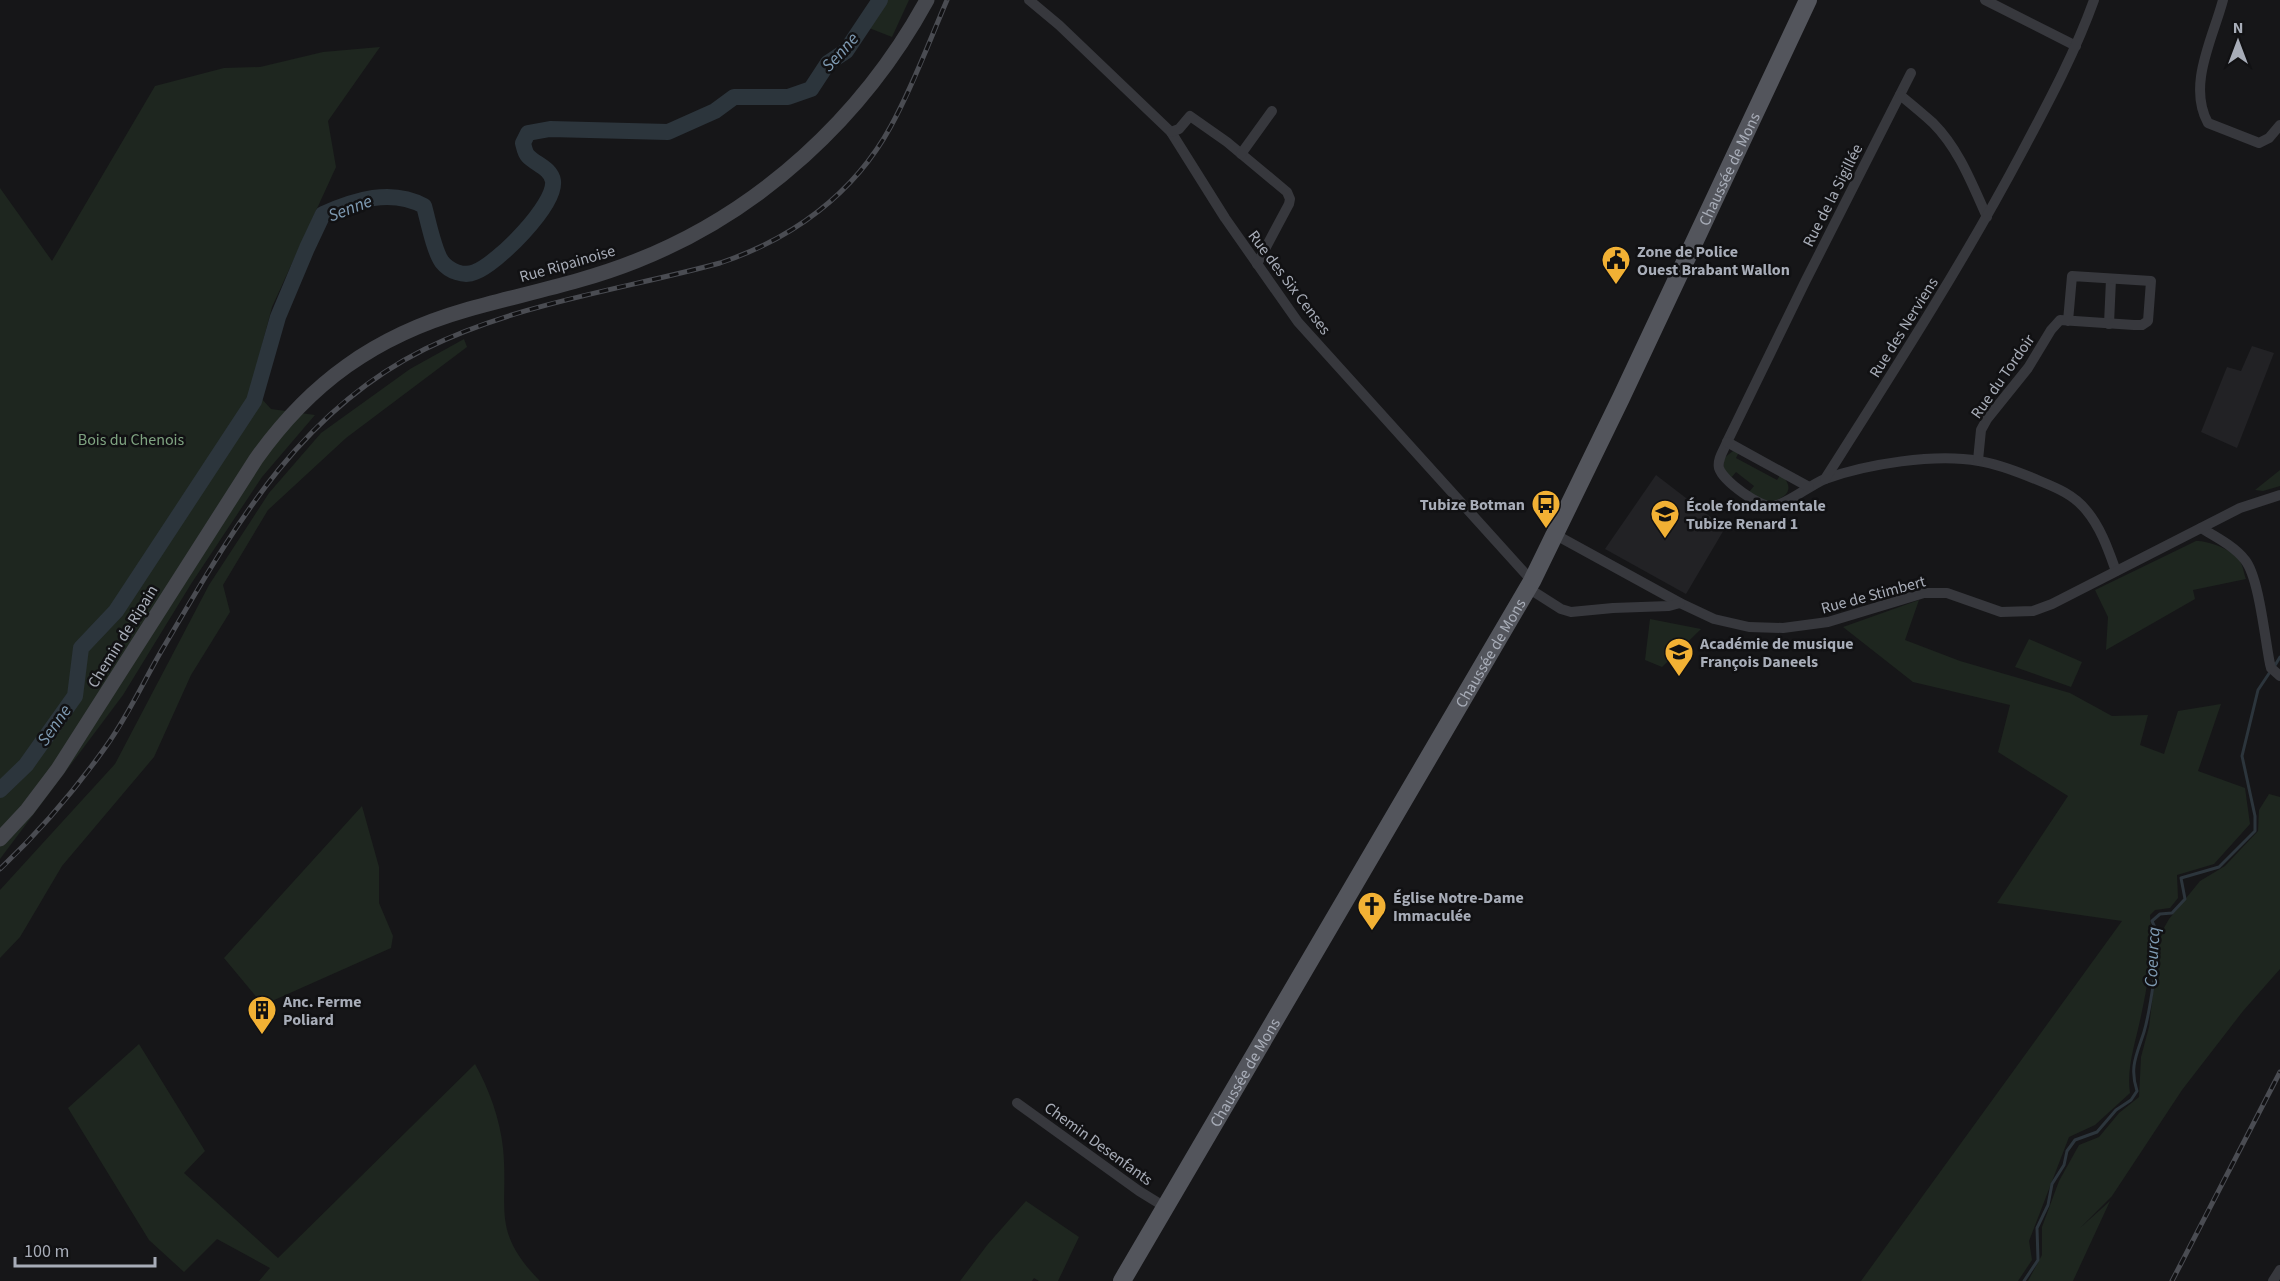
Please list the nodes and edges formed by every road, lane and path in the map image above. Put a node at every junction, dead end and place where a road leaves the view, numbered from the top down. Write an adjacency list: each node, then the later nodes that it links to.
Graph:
1 (927, 0): 26 (street, Rue Ripainoise)
2 (1029, 0): 12 (street, Rue des Six Censes)
3 (1808, 0): 25 (main road, Chaussée de Mons)
4 (1985, 0): 7 (street)
5 (2094, 0): 7 (street, Rue des Nerviens)
6 (2223, 0): 11 (street)
7 (2076, 46): 14 (street, Rue des Nerviens)
8 (1911, 73): 9 (street, Rue de la Sigillée)
9 (1900, 95): 14 (street); 19 (street, Rue de la Sigillée)
10 (1272, 111): 13 (street)
11 (2280, 125)
12 (1171, 132): 13 (street); 15 (street, Rue des Six Censes)
13 (1241, 154): 15 (street)
14 (1987, 217): 21 (street, Rue des Nerviens)
15 (1257, 264): 28 (street, Rue des Six Censes)
16 (2111, 279): 17 (street); 18 (street); 18 (street)
17 (2068, 321): 18 (street); 20 (street, Rue du Tordoir)
18 (2109, 324)
19 (1727, 442): 22 (street); 22 (street, Rue de la Sigillée)
20 (1978, 460): 21 (street); 27 (street)
21 (1825, 479): 22 (street)
22 (1809, 487)
23 (2280, 495): 24 (street, Rue de Stimbert)
24 (2200, 528): 27 (street, Rue de Stimbert); 30 (street)
25 (1556, 535): 28 (main road, Chaussée de Mons); 29 (street, Rue de Stimbert)
26 (207, 536): 31 (street, Chemin de Ripain)
27 (2116, 571): 29 (street, Rue de Stimbert)
28 (1530, 585): 29 (street); 33 (main road, Chaussée de Mons)
29 (1680, 603)
30 (2275, 673)
31 (0, 839)
32 (1017, 1103): 33 (street, Chemin Desenfants)
33 (1165, 1207): 35 (main road, Chaussée de Mons)
34 (2280, 1270): 36 (street)
35 (1122, 1281)
36 (2273, 1281)

